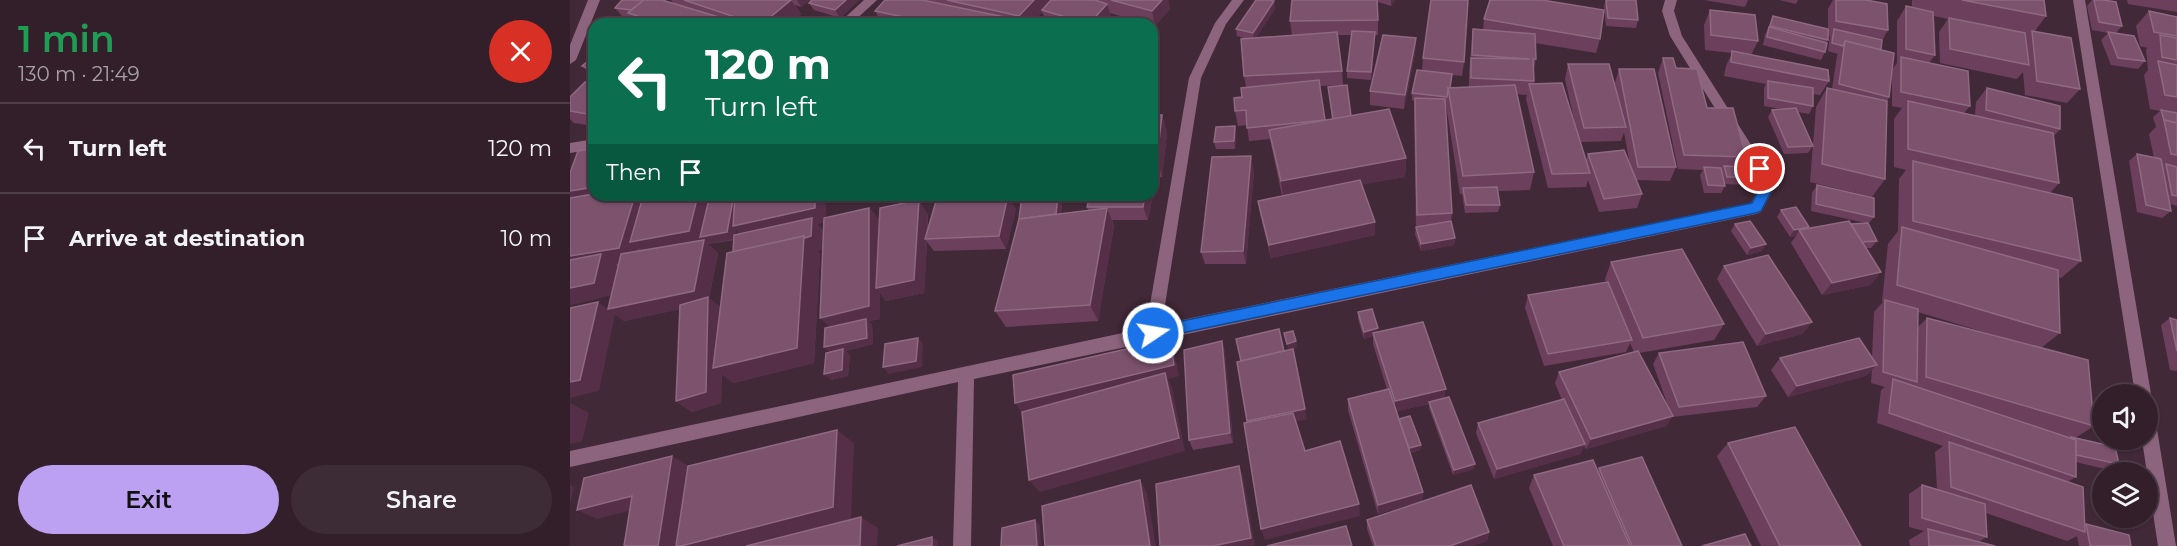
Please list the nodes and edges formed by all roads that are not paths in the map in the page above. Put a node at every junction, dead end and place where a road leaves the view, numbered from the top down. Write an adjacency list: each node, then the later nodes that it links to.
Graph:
1 (594, 0): 7 (street)
2 (871, 0): 6 (street)
3 (1238, 0): 10 (street)
4 (1671, 0): 10 (street)
5 (2079, 0): 12 (street)
6 (851, 18)
7 (570, 60)
8 (588, 145): 9 (street)
9 (570, 148)
10 (1153, 333): 11 (street)
11 (966, 375): 14 (street); 16 (street)
12 (2141, 384)
13 (2154, 450): 15 (street)
14 (570, 459)
15 (2170, 518): 17 (street)
16 (962, 546)
17 (2167, 546)

